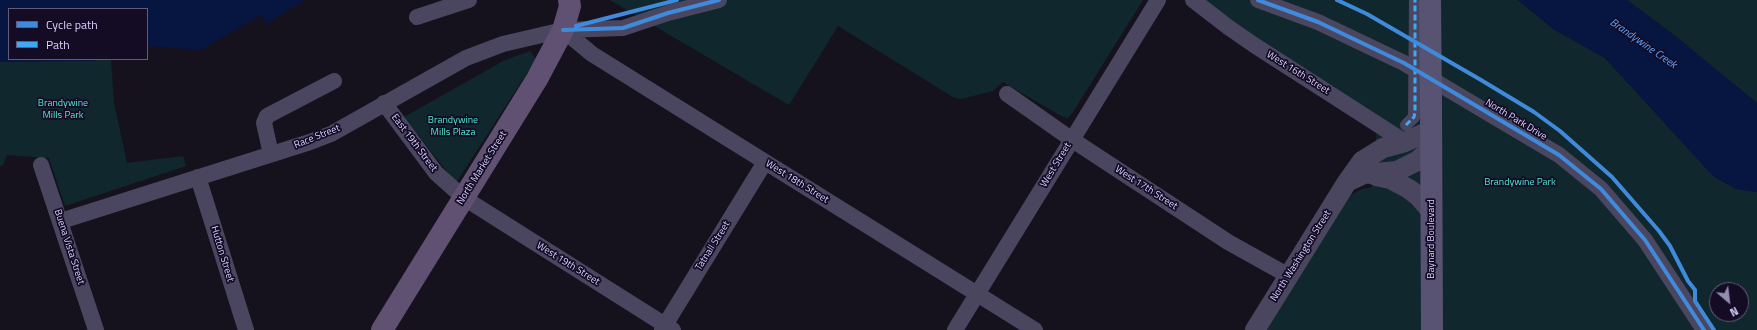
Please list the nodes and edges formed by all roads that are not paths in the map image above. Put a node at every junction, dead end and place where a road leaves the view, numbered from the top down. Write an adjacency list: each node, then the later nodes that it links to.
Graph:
1 (469, 0): 9 (street)
2 (569, 0): 10 (main road, North Market Street)
3 (719, 0): 10 (street, Race Street)
4 (1158, 0): 15 (street, West Street)
5 (1193, 0): 14 (street, West 16th Street)
6 (1258, 0): 34 (street, North Park Drive)
7 (1415, 0): 14 (street, bridge)
8 (1430, 0): 14 (main road, bridge)
9 (417, 17)
10 (563, 30): 13 (street, Race Street); 17 (street, West 18th Street); 21 (main road, North Market Street)
11 (334, 82): 16 (street)
12 (1007, 94): 15 (street, West 17th Street)
13 (384, 103): 16 (street, Race Street); 21 (street, East 19th Street)
14 (1420, 128): 20 (street, North Washington Street); 20 (street); 22 (main road, Baynard Boulevard)
15 (1071, 139): 24 (street, West 17th Street); 25 (street, West Street)
16 (271, 154): 19 (street, Race Street)
17 (765, 162): 25 (street, West 18th Street); 27 (street, Tatnall Street)
18 (41, 165): 23 (street, Buena Vista Street)
19 (198, 177): 23 (street, Race Street); 29 (street, Hutton Street)
20 (1356, 178): 22 (street); 24 (street, North Washington Street)
21 (464, 198): 26 (main road, North Market Street); 27 (street, West 19th Street)
22 (1432, 212): 33 (main road, Baynard Boulevard)
23 (61, 222): 28 (street, Buena Vista Street)
24 (1289, 276): 32 (street, North Washington Street)
25 (977, 295): 30 (street, West Street); 31 (street, West 18th Street)
26 (388, 328)
27 (666, 328)
28 (96, 330)
29 (246, 330)
30 (955, 330)
31 (1035, 330)
32 (1255, 330)
33 (1432, 330)
34 (1704, 330)

